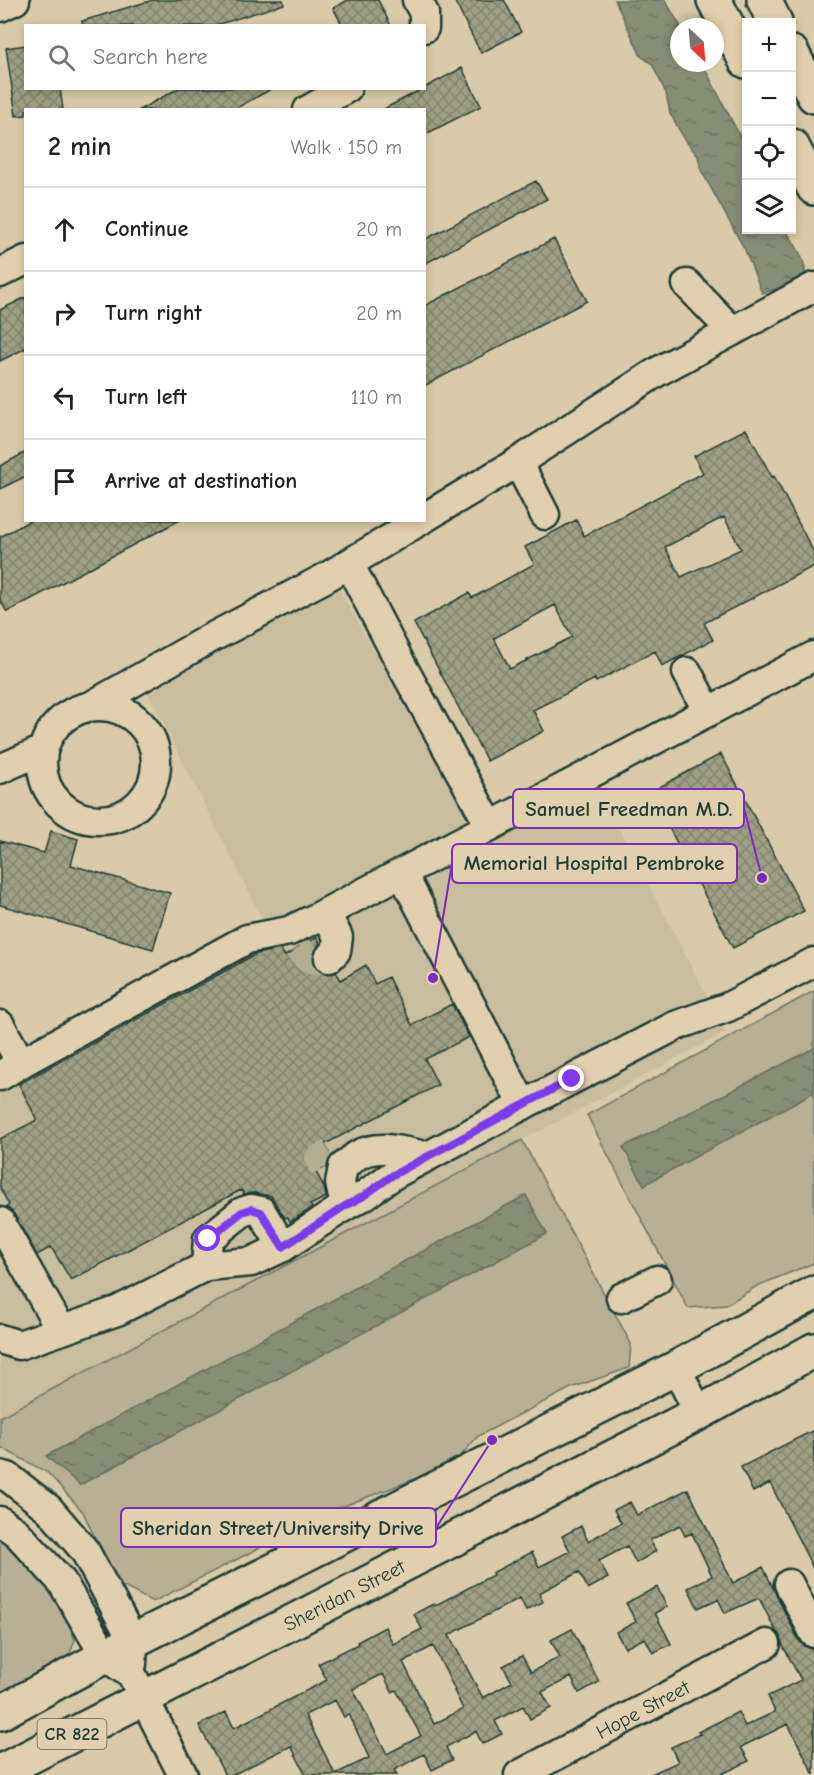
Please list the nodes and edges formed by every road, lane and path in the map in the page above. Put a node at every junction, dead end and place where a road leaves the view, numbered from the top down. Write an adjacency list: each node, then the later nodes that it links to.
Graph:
1 (15, 0): 5 (street)
2 (417, 0): 7 (street)
3 (714, 0): 8 (main road)
4 (764, 0): 6 (main road)
5 (0, 7)
6 (774, 18)
7 (425, 24)
8 (742, 52)
9 (796, 61): 11 (main road)
10 (343, 90): 12 (street)
11 (814, 96)
12 (312, 108)
13 (796, 154): 14 (main road)
14 (814, 188)
15 (687, 284): 17 (street)
16 (814, 287): 17 (street)
17 (732, 331): 18 (street)
18 (518, 462): 19 (street); 20 (street)
19 (545, 515)
20 (426, 518)
21 (420, 522): 22 (street)
22 (349, 564): 25 (street); 31 (street)
23 (814, 656): 27 (street)
24 (687, 672): 27 (street)
25 (138, 680): 26 (street); 28 (street)
26 (92, 706): 28 (street); 29 (street)
27 (708, 712): 31 (street)
28 (138, 721): 29 (street)
29 (43, 750): 30 (street)
30 (0, 770)
31 (490, 826): 32 (street)
32 (402, 873): 33 (street); 38 (street)
33 (326, 913): 34 (street); 37 (street)
34 (328, 958)
35 (814, 962): 38 (street)
36 (0, 1025): 37 (street)
37 (10, 1070)
38 (523, 1105): 40 (street)
39 (374, 1149): 40 (street); 41 (street); 41 (street)
40 (426, 1156): 41 (street)
41 (345, 1206): 43 (street)
42 (0, 1222): 48 (street)
43 (283, 1247): 44 (street); 44 (street)
44 (206, 1266): 48 (street)
45 (657, 1280): 47 (street)
46 (814, 1293): 51 (main road, CR 822)
47 (621, 1298)
48 (61, 1330): 49 (street)
49 (9, 1342)
50 (814, 1350): 52 (main road, Sheridan Street / CR 822)
51 (676, 1368): 52 (street); 57 (main road, CR 822)
52 (699, 1413): 60 (main road, Sheridan Street / CR 822)
53 (0, 1475): 57 (street)
54 (0, 1521): 59 (street)
55 (789, 1584): 56 (street)
56 (814, 1633)
57 (133, 1641): 59 (main road, CR 822); 60 (street)
58 (766, 1644): 64 (street, Hope Street)
59 (105, 1656): 60 (street); 61 (main road, CR 822)
60 (138, 1686): 62 (main road, Sheridan Street / CR 822); 63 (street)
61 (0, 1713)
62 (0, 1772)
63 (183, 1775)
64 (519, 1775)

